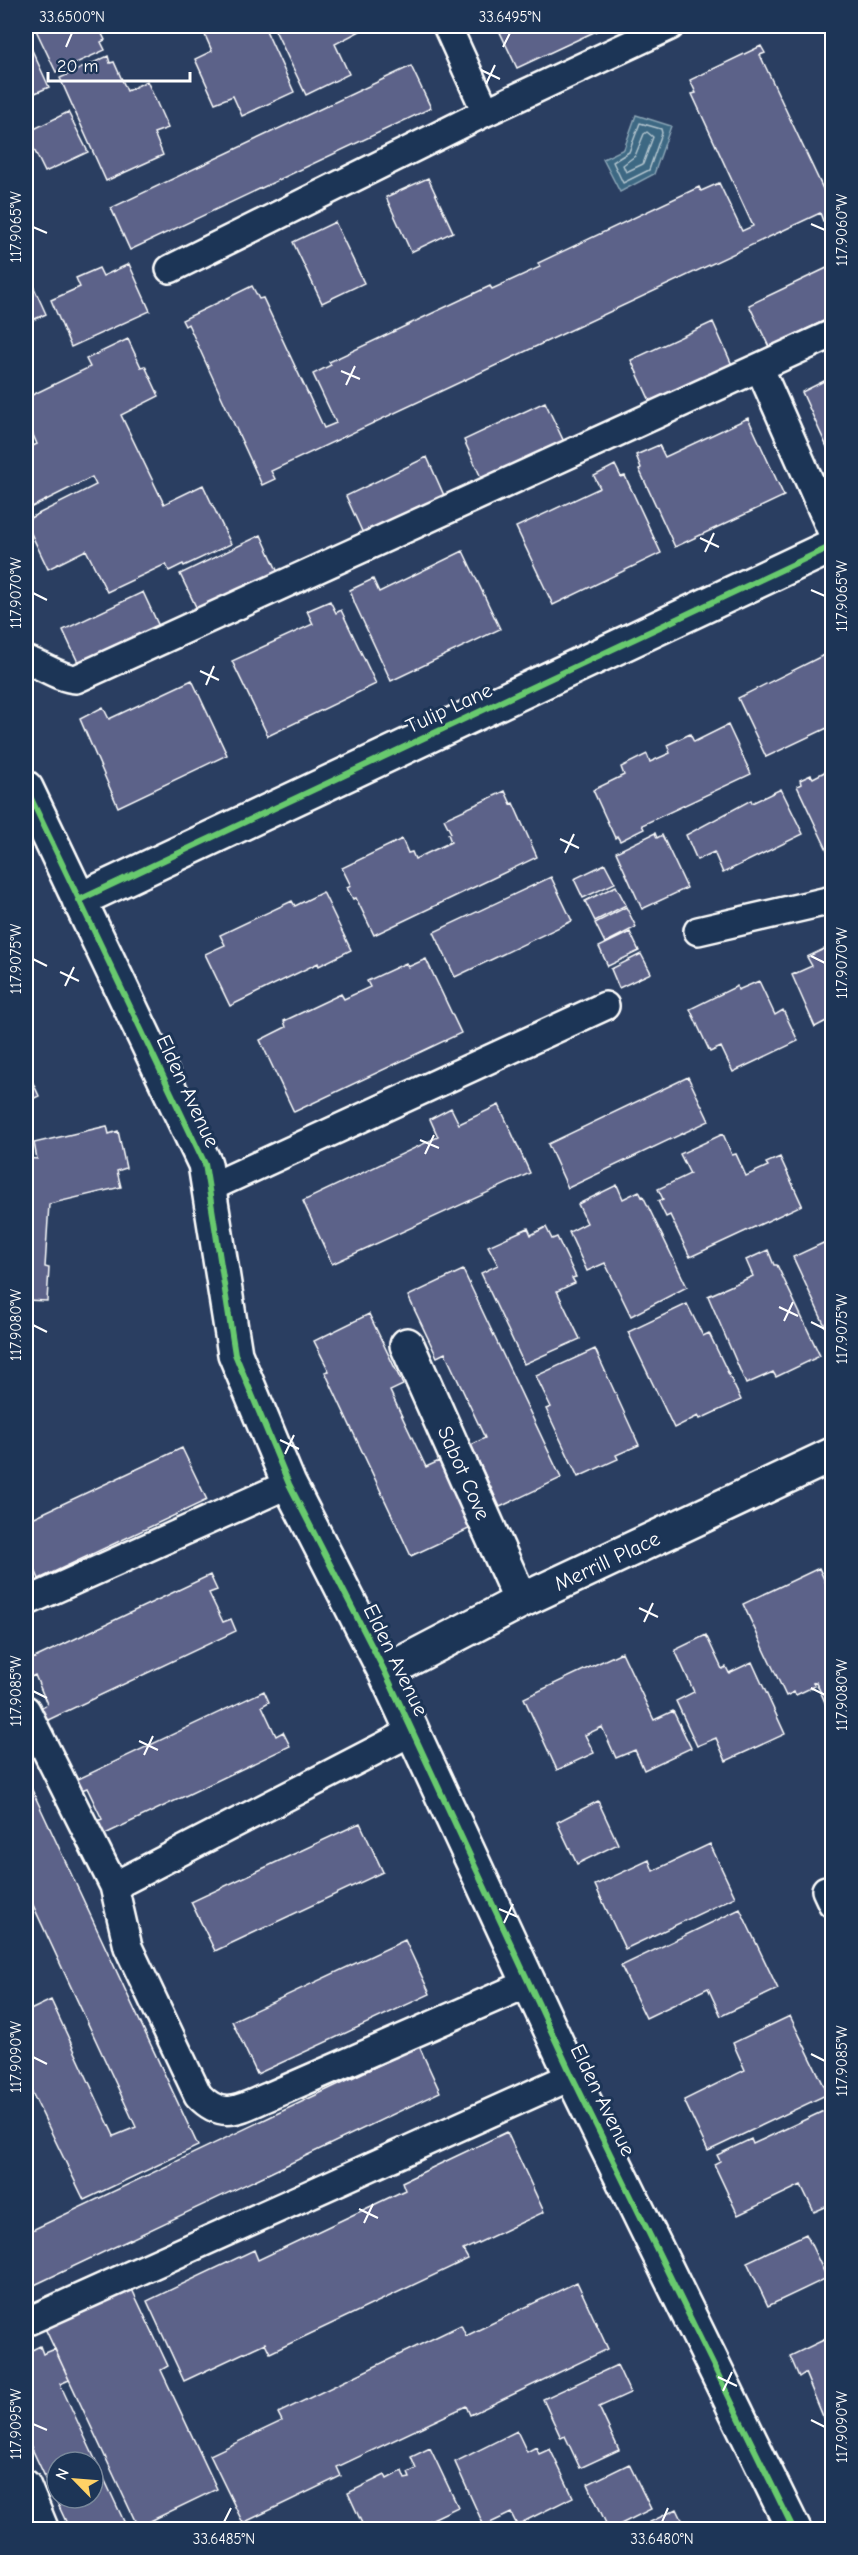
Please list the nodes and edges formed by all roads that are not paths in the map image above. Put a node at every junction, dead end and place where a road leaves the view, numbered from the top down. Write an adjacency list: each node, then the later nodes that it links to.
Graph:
1 (447, 26): 3 (lane)
2 (670, 26): 3 (lane)
3 (486, 112): 4 (lane)
4 (171, 268)
5 (832, 334): 6 (lane)
6 (760, 369): 7 (lane); 9 (lane)
7 (832, 532)
8 (832, 546): 11 (street, Tulip Lane)
9 (26, 660)
10 (26, 788): 11 (street, Elden Avenue)
11 (79, 900): 15 (street, Elden Avenue)
12 (832, 900): 13 (lane)
13 (698, 931)
14 (605, 1006): 15 (lane)
15 (208, 1188): 18 (street, Elden Avenue)
16 (408, 1345): 19 (street, Sabot Cove)
17 (832, 1455): 19 (street, Merrill Place)
18 (289, 1484): 20 (lane); 21 (street, Elden Avenue)
19 (521, 1601): 21 (street, Merrill Place)
20 (26, 1602)
21 (385, 1672): 23 (street, Elden Avenue)
22 (26, 1710): 24 (lane)
23 (413, 1731): 24 (lane); 25 (street, Elden Avenue)
24 (114, 1886): 25 (lane)
25 (529, 1983): 26 (street, Elden Avenue)
26 (572, 2076): 27 (lane); 30 (street, Elden Avenue)
27 (26, 2322)
28 (26, 2484): 29 (lane)
29 (45, 2529)
30 (794, 2529)

